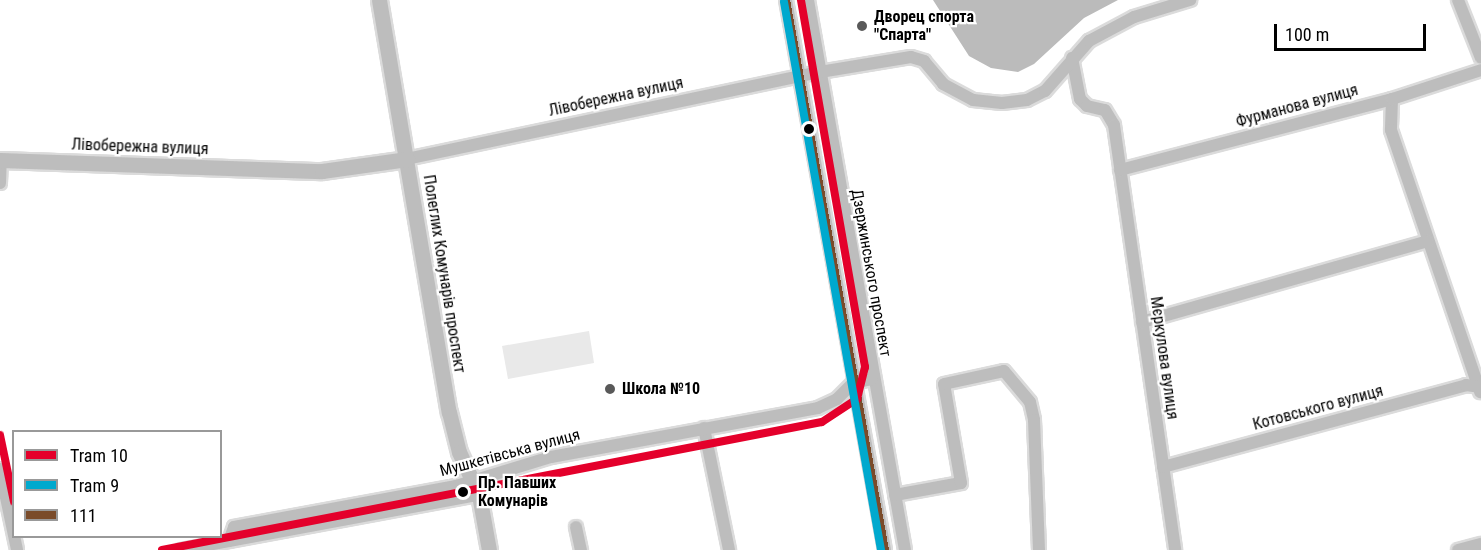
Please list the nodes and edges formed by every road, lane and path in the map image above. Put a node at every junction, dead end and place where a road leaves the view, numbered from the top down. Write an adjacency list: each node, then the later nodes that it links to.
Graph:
1 (379, 0): 12 (main road, Полеглих Комунарів проспект)
2 (786, 0): 10 (street)
3 (808, 0): 9 (street, Дзержинського проспект)
4 (1190, 0): 6 (street, Лівобережна вулиця)
5 (1458, 0): 7 (street)
6 (1072, 58): 9 (street, Лівобережна вулиця); 14 (street, Мєркулова вулиця)
7 (1481, 58)
8 (1481, 70): 11 (street, Фурманова вулиця)
9 (820, 72): 10 (street, Лівобережна вулиця); 18 (street, Дзержинського проспект)
10 (800, 76): 12 (street, Лівобережна вулиця); 19 (street)
11 (1392, 99): 14 (street, Фурманова вулиця); 16 (street)
12 (407, 159): 13 (main road, Лівобережна вулиця); 24 (main road, Полеглих Комунарів проспект)
13 (1, 160): 15 (street)
14 (1120, 170): 17 (street, Мєркулова вулиця)
15 (0, 183)
16 (1428, 241): 17 (street); 20 (street)
17 (1142, 322): 22 (street, Мєркулова вулиця)
18 (872, 379): 19 (street, Мушкетівська вулиця); 25 (street, Дзержинського проспект)
19 (853, 383): 21 (street, Мушкетівська вулиця); 34 (street)
20 (1480, 390): 22 (street, Котовського вулиця)
21 (704, 428): 24 (street, Мушкетівська вулиця); 33 (street)
22 (1163, 467): 37 (street, Мєркулова вулиця)
23 (0, 470): 26 (street)
24 (475, 489): 28 (street, Мушкетівська вулиця); 28 (street, Мушкетівська вулиця); 31 (main road, Полеглих Комунарів проспект)
25 (895, 495): 35 (street, Дзержинського проспект); 36 (street)
26 (12, 526)
27 (576, 527): 32 (street)
28 (229, 541): 30 (street, Мушкетівська вулиця)
29 (1481, 544): 38 (street)
30 (181, 550)
31 (489, 550)
32 (581, 550)
33 (729, 550)
34 (885, 550)
35 (905, 550)
36 (1039, 550)
37 (1174, 550)
38 (1458, 550)

